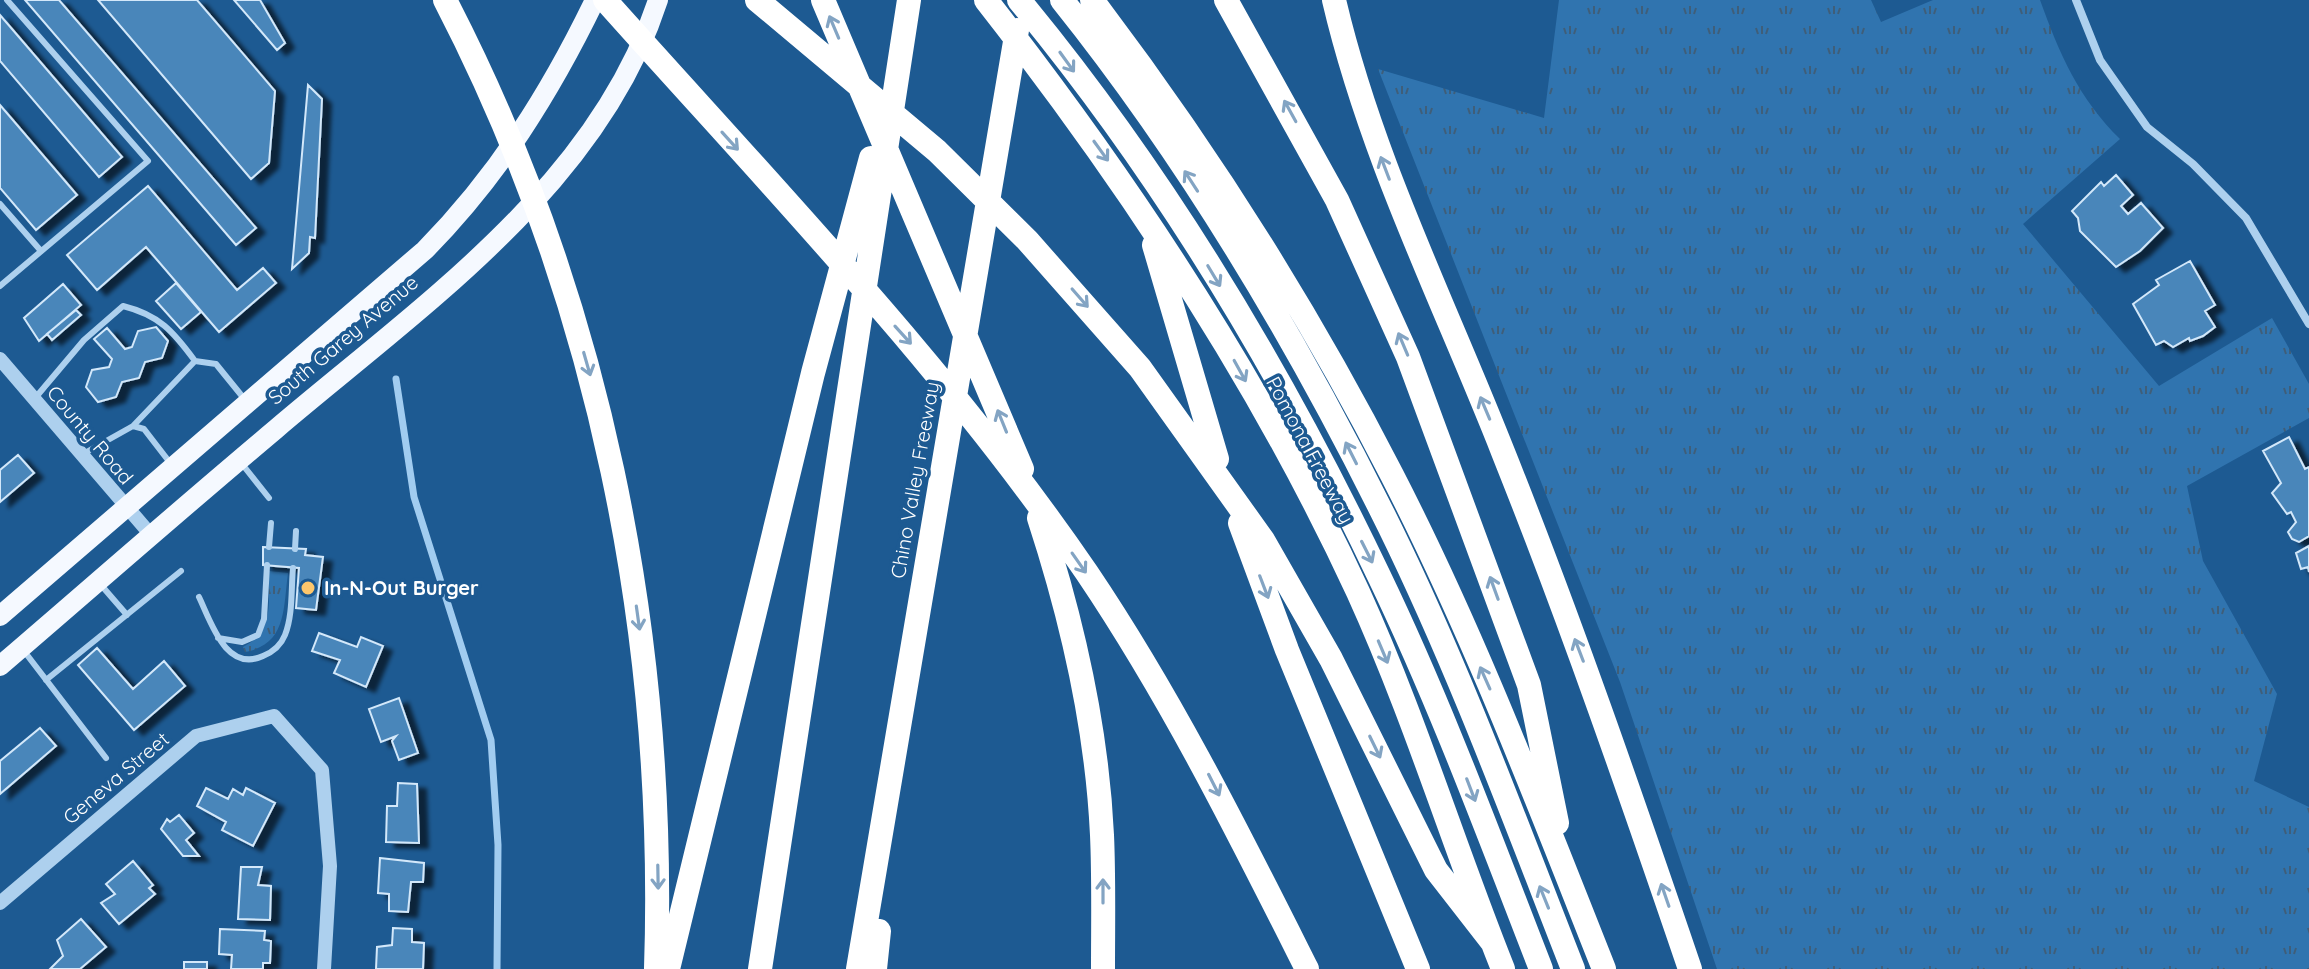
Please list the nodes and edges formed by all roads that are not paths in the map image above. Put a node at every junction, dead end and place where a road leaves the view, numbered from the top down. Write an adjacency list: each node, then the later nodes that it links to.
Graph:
1 (7, 0): 19 (lane)
2 (445, 0): 54 (highway, one-way to 54)
3 (595, 0): 25 (main road, South Garey Avenue)
4 (605, 0): 60 (highway, one-way to 60)
5 (658, 0): 28 (main road, South Garey Avenue)
6 (757, 0): 52 (highway, one-way to 52)
7 (823, 0): 59 (highway, one-way to 7)
8 (909, 0): 17 (highway)
9 (986, 0): 52 (highway, Pomona Freeway, one-way to 52)
10 (1021, 0): 48 (highway, Chino Valley Freeway); 63 (highway, one-way to 63)
11 (1062, 0): 64 (highway, one-way to 11)
12 (1092, 0): 50 (highway, one-way to 12)
13 (1101, 0): 61 (highway, one-way to 61)
14 (1226, 0): 50 (highway, one-way to 14)
15 (1334, 0): 66 (highway, one-way to 15)
16 (2076, 0): 21 (street)
17 (896, 83): 55 (highway); 56 (highway)
18 (0, 204): 19 (lane)
19 (41, 251): 20 (lane)
20 (0, 286)
21 (2309, 324)
22 (0, 359): 24 (street, County Road)
23 (195, 361): 24 (lane); 25 (lane); 26 (lane)
24 (34, 400): 27 (street, County Road)
25 (248, 404): 29 (main road, South Garey Avenue)
26 (133, 426): 27 (lane); 29 (lane)
27 (81, 455): 31 (street, County Road)
28 (239, 460): 30 (lane); 34 (main road, South Garey Avenue)
29 (173, 467): 31 (main road, South Garey Avenue)
30 (269, 498)
31 (125, 508): 34 (street, County Road); 43 (main road, South Garey Avenue)
32 (271, 523): 35 (lane)
33 (296, 531): 36 (lane)
34 (151, 535): 40 (main road, South Garey Avenue)
35 (269, 547)
36 (295, 549)
37 (267, 565): 44 (lane)
38 (293, 568): 44 (lane)
39 (181, 571): 42 (lane)
40 (98, 581): 42 (lane); 45 (main road, South Garey Avenue)
41 (199, 597): 44 (lane)
42 (127, 615): 47 (lane)
43 (0, 616)
44 (218, 638)
45 (21, 648): 46 (main road, South Garey Avenue); 47 (lane)
46 (0, 666)
47 (46, 680): 49 (lane)
48 (895, 754): 57 (highway, Chino Valley Freeway); 58 (highway)
49 (106, 758)
50 (1569, 880): 65 (highway)
51 (0, 903): 53 (street, Geneva Street)
52 (1492, 942): 62 (highway, Pomona Freeway)
53 (324, 969)
54 (656, 969)
55 (668, 969)
56 (760, 969)
57 (858, 969)
58 (875, 969)
59 (1103, 969)
60 (1307, 969)
61 (1418, 969)
62 (1503, 969)
63 (1541, 969)
64 (1573, 969)
65 (1604, 969)
66 (1690, 969)

